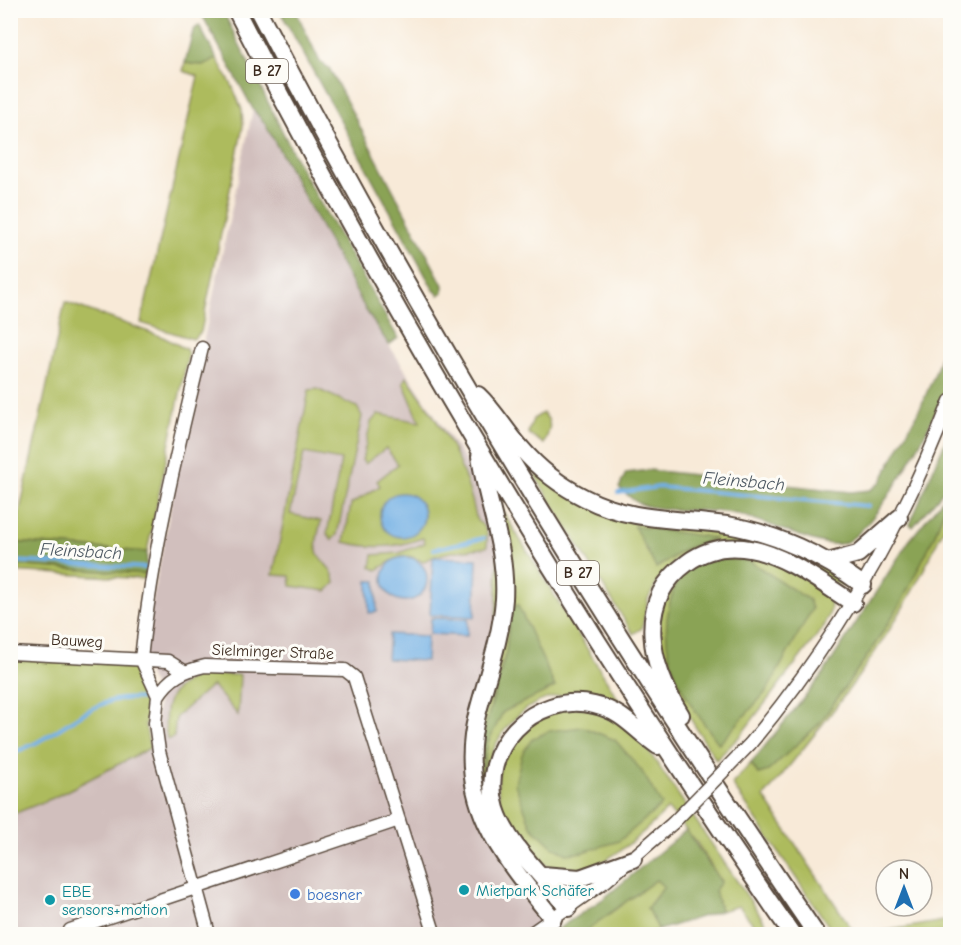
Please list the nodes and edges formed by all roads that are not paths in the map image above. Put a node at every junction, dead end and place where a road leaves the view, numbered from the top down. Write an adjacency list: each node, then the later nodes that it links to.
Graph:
1 (236, 10): 6 (highway, B 27)
2 (258, 10): 4 (highway, B 27)
3 (202, 348): 12 (street)
4 (464, 381): 8 (highway); 16 (highway, B 27)
5 (951, 401): 7 (street)
6 (478, 446): 15 (highway, B 27); 22 (highway)
7 (899, 518): 8 (highway); 9 (street)
8 (828, 562): 9 (highway)
9 (863, 585): 10 (street)
10 (853, 603): 16 (highway); 18 (street, bridge)
11 (10, 653): 12 (street, Bauweg)
12 (141, 659): 13 (street, Bauweg); 14 (street)
13 (184, 671): 14 (street); 17 (street, Sielminger Straße)
14 (158, 696): 20 (street)
15 (671, 754): 19 (highway); 27 (highway, B 27)
16 (699, 761): 28 (highway, B 27)
17 (399, 820): 20 (street); 24 (street, Sielminger Straße)
18 (633, 859): 19 (highway); 21 (street)
19 (542, 874): 21 (highway)
20 (197, 887): 23 (street); 25 (street)
21 (568, 908): 22 (street)
22 (553, 919): 26 (street)
23 (70, 930)
24 (434, 932)
25 (209, 934)
26 (530, 934)
27 (792, 934)
28 (816, 934)

